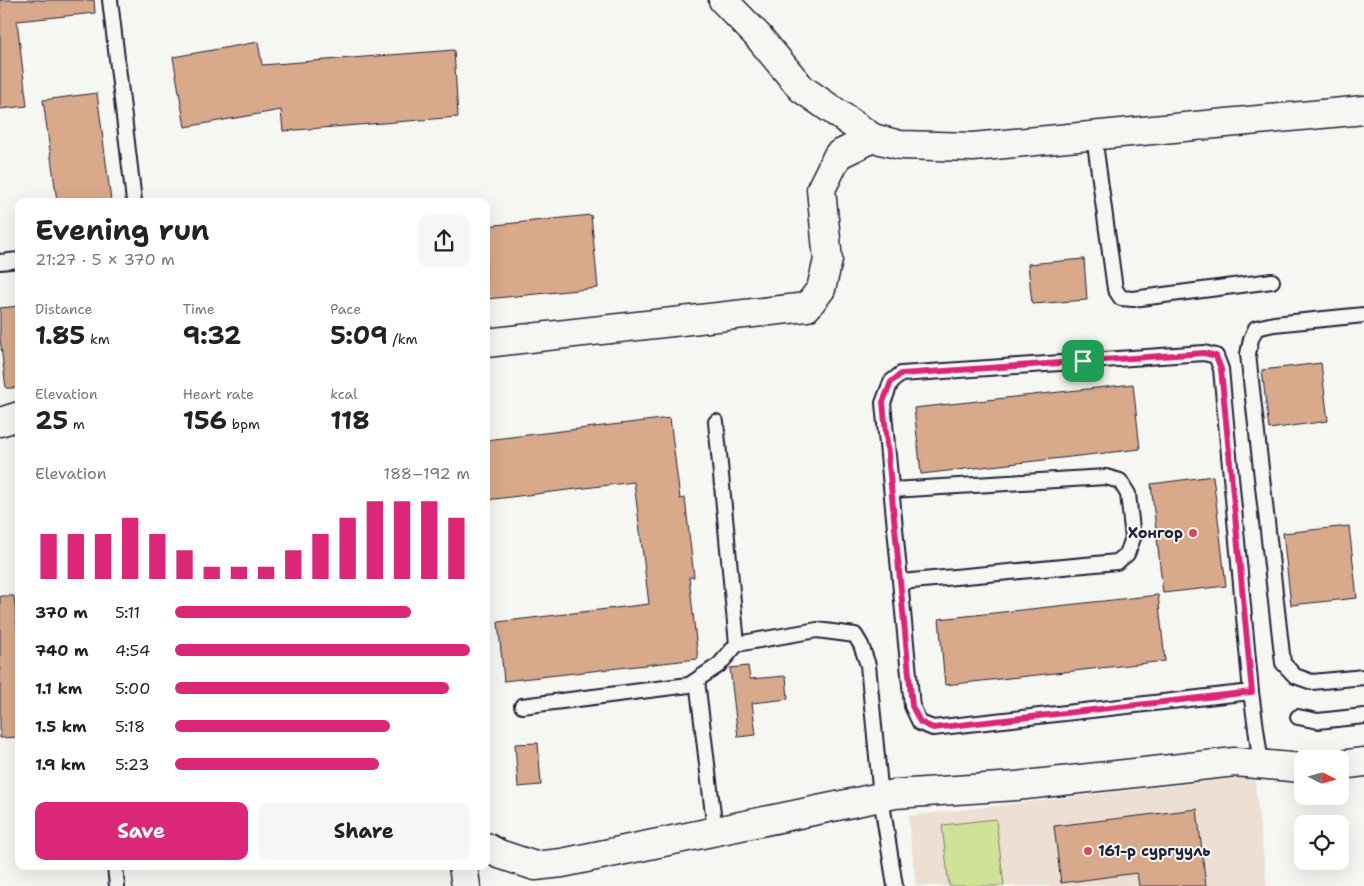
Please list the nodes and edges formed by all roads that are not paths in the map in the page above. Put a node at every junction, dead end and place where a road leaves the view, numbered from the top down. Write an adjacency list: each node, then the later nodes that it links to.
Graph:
1 (110, 0): 6 (lane)
2 (723, 0): 5 (street)
3 (1364, 110): 4 (street)
4 (1094, 136): 5 (street); 9 (lane)
5 (873, 138): 11 (street)
6 (134, 198)
7 (15, 260): 8 (lane)
8 (0, 262)
9 (1272, 281)
10 (1364, 315): 18 (lane)
11 (490, 343)
12 (15, 417): 13 (street)
13 (0, 422)
14 (716, 422): 17 (lane)
15 (892, 490): 16 (lane); 16 (lane); 20 (lane)
16 (901, 582): 20 (lane)
17 (737, 644): 19 (lane); 28 (lane)
18 (1364, 677)
19 (697, 680): 21 (lane); 29 (lane)
20 (1252, 692): 26 (lane)
21 (522, 706)
22 (1364, 716): 23 (lane)
23 (1298, 717)
24 (1364, 762): 25 (street)
25 (1349, 764)
26 (1261, 765): 27 (street); 28 (street)
27 (1294, 767)
28 (881, 797): 29 (street); 35 (lane)
29 (715, 831): 30 (street)
30 (490, 849)
31 (115, 870): 33 (lane)
32 (464, 870): 34 (street)
33 (117, 886)
34 (466, 886)
35 (895, 886)

